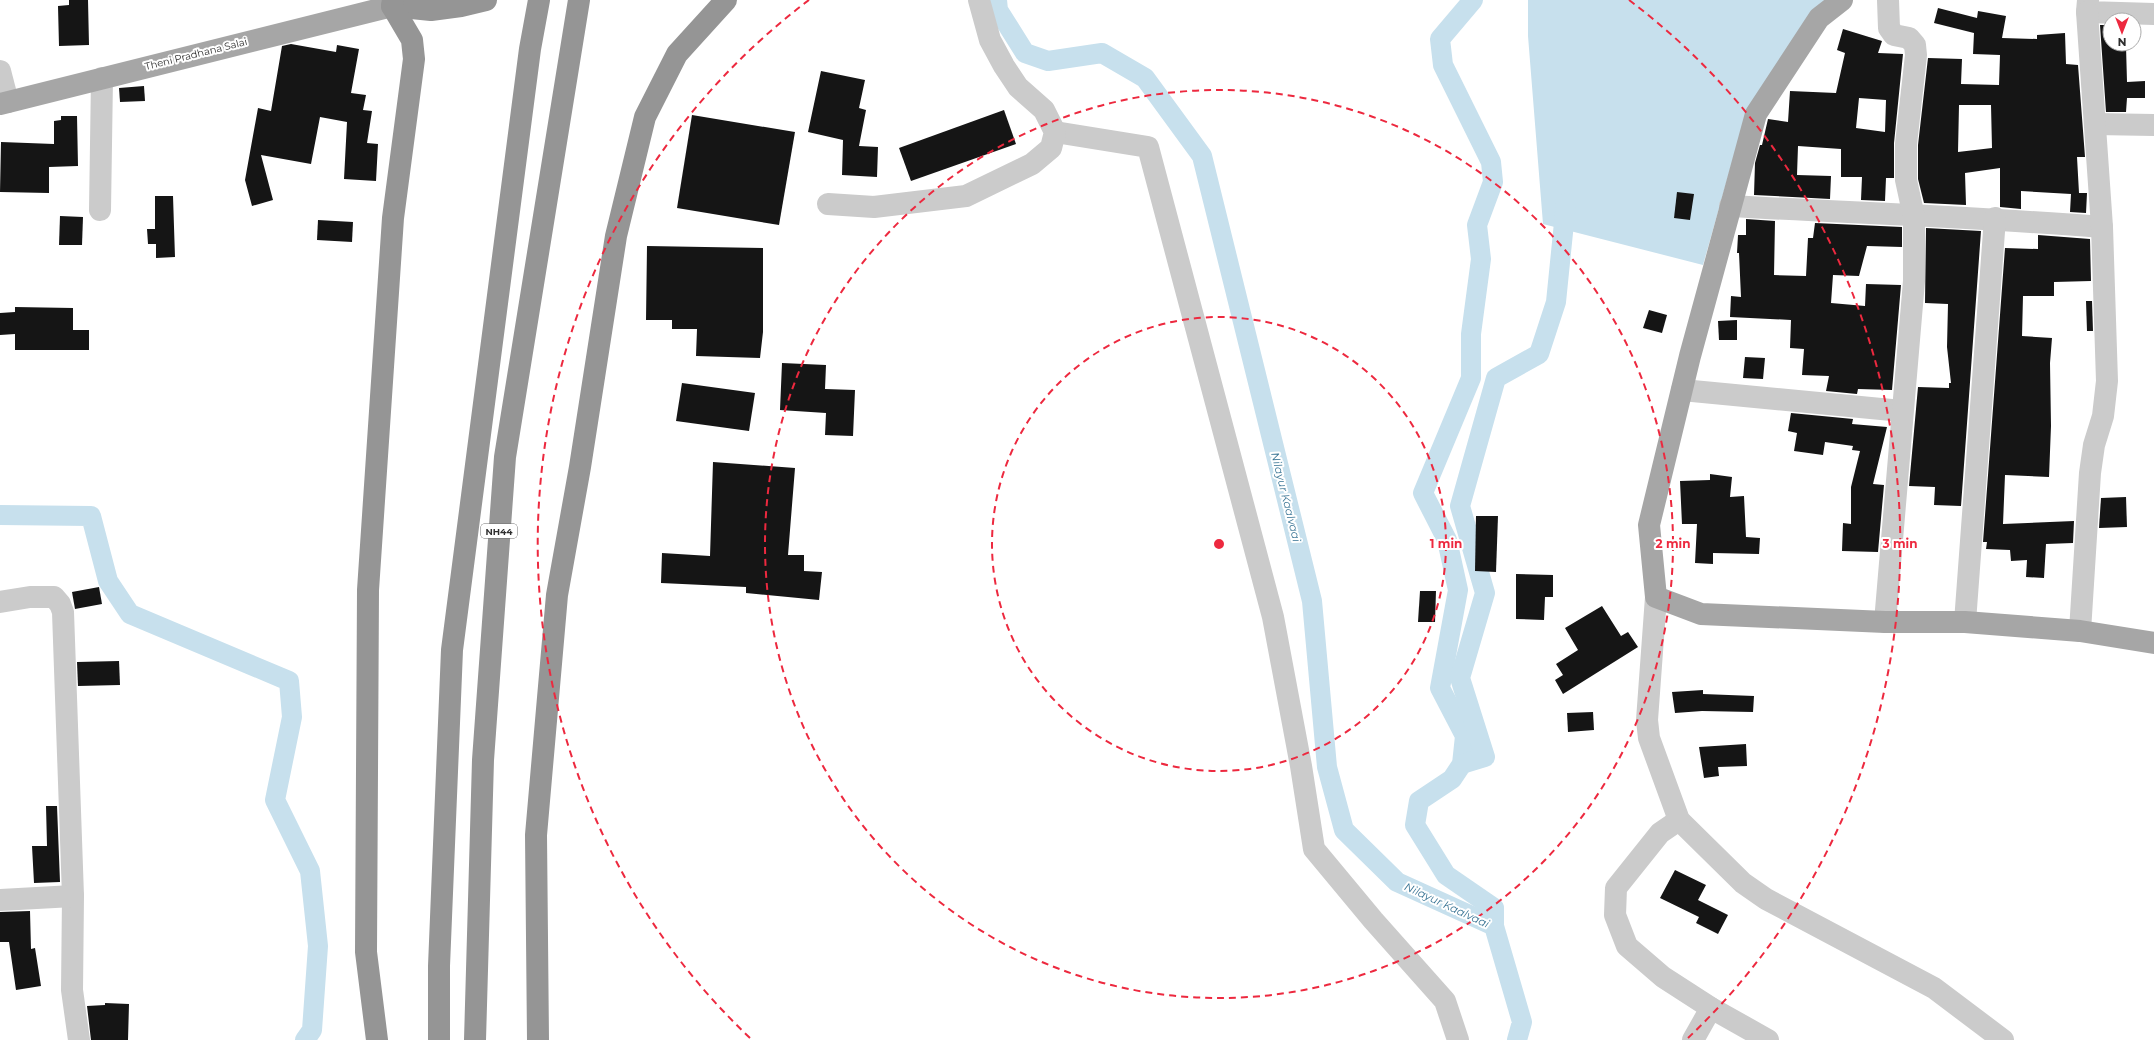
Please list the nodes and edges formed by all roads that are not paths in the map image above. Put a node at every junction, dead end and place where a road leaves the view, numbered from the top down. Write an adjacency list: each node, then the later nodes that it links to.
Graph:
1 (486, 0): 8 (highway, Theni Pradhana Salai)
2 (539, 0): 37 (highway, NH44)
3 (579, 0): 38 (highway, NH44)
4 (726, 0): 39 (highway)
5 (979, 0): 16 (street)
6 (1842, 0): 18 (main road)
7 (1888, 0): 20 (street)
8 (396, 2): 12 (main road, Theni Pradhana Salai); 36 (highway)
9 (2088, 6): 10 (street); 14 (street)
10 (2154, 14)
11 (0, 71): 13 (street)
12 (102, 78): 13 (main road, Theni Pradhana Salai); 19 (street)
13 (4, 103)
14 (2095, 124): 15 (street); 22 (street)
15 (2154, 125)
16 (1055, 132): 17 (street); 40 (street)
17 (828, 204)
18 (1730, 206): 20 (street); 23 (main road)
19 (100, 210)
20 (1914, 217): 21 (street); 24 (street)
21 (1994, 218): 22 (street); 28 (street)
22 (2102, 227): 29 (street)
23 (1682, 390): 24 (street); 25 (main road)
24 (1902, 411): 27 (street)
25 (1656, 597): 27 (main road); 31 (street)
26 (0, 602): 32 (street)
27 (1885, 622): 28 (main road)
28 (1965, 622): 29 (main road)
29 (2080, 631): 30 (main road)
30 (2154, 643)
31 (1679, 820): 34 (street); 43 (street)
32 (73, 896): 33 (street); 35 (street)
33 (0, 900)
34 (1711, 1008): 41 (street); 42 (street)
35 (78, 1040)
36 (377, 1040)
37 (439, 1040)
38 (475, 1040)
39 (538, 1040)
40 (1458, 1040)
41 (1693, 1040)
42 (1768, 1040)
43 (2003, 1040)

